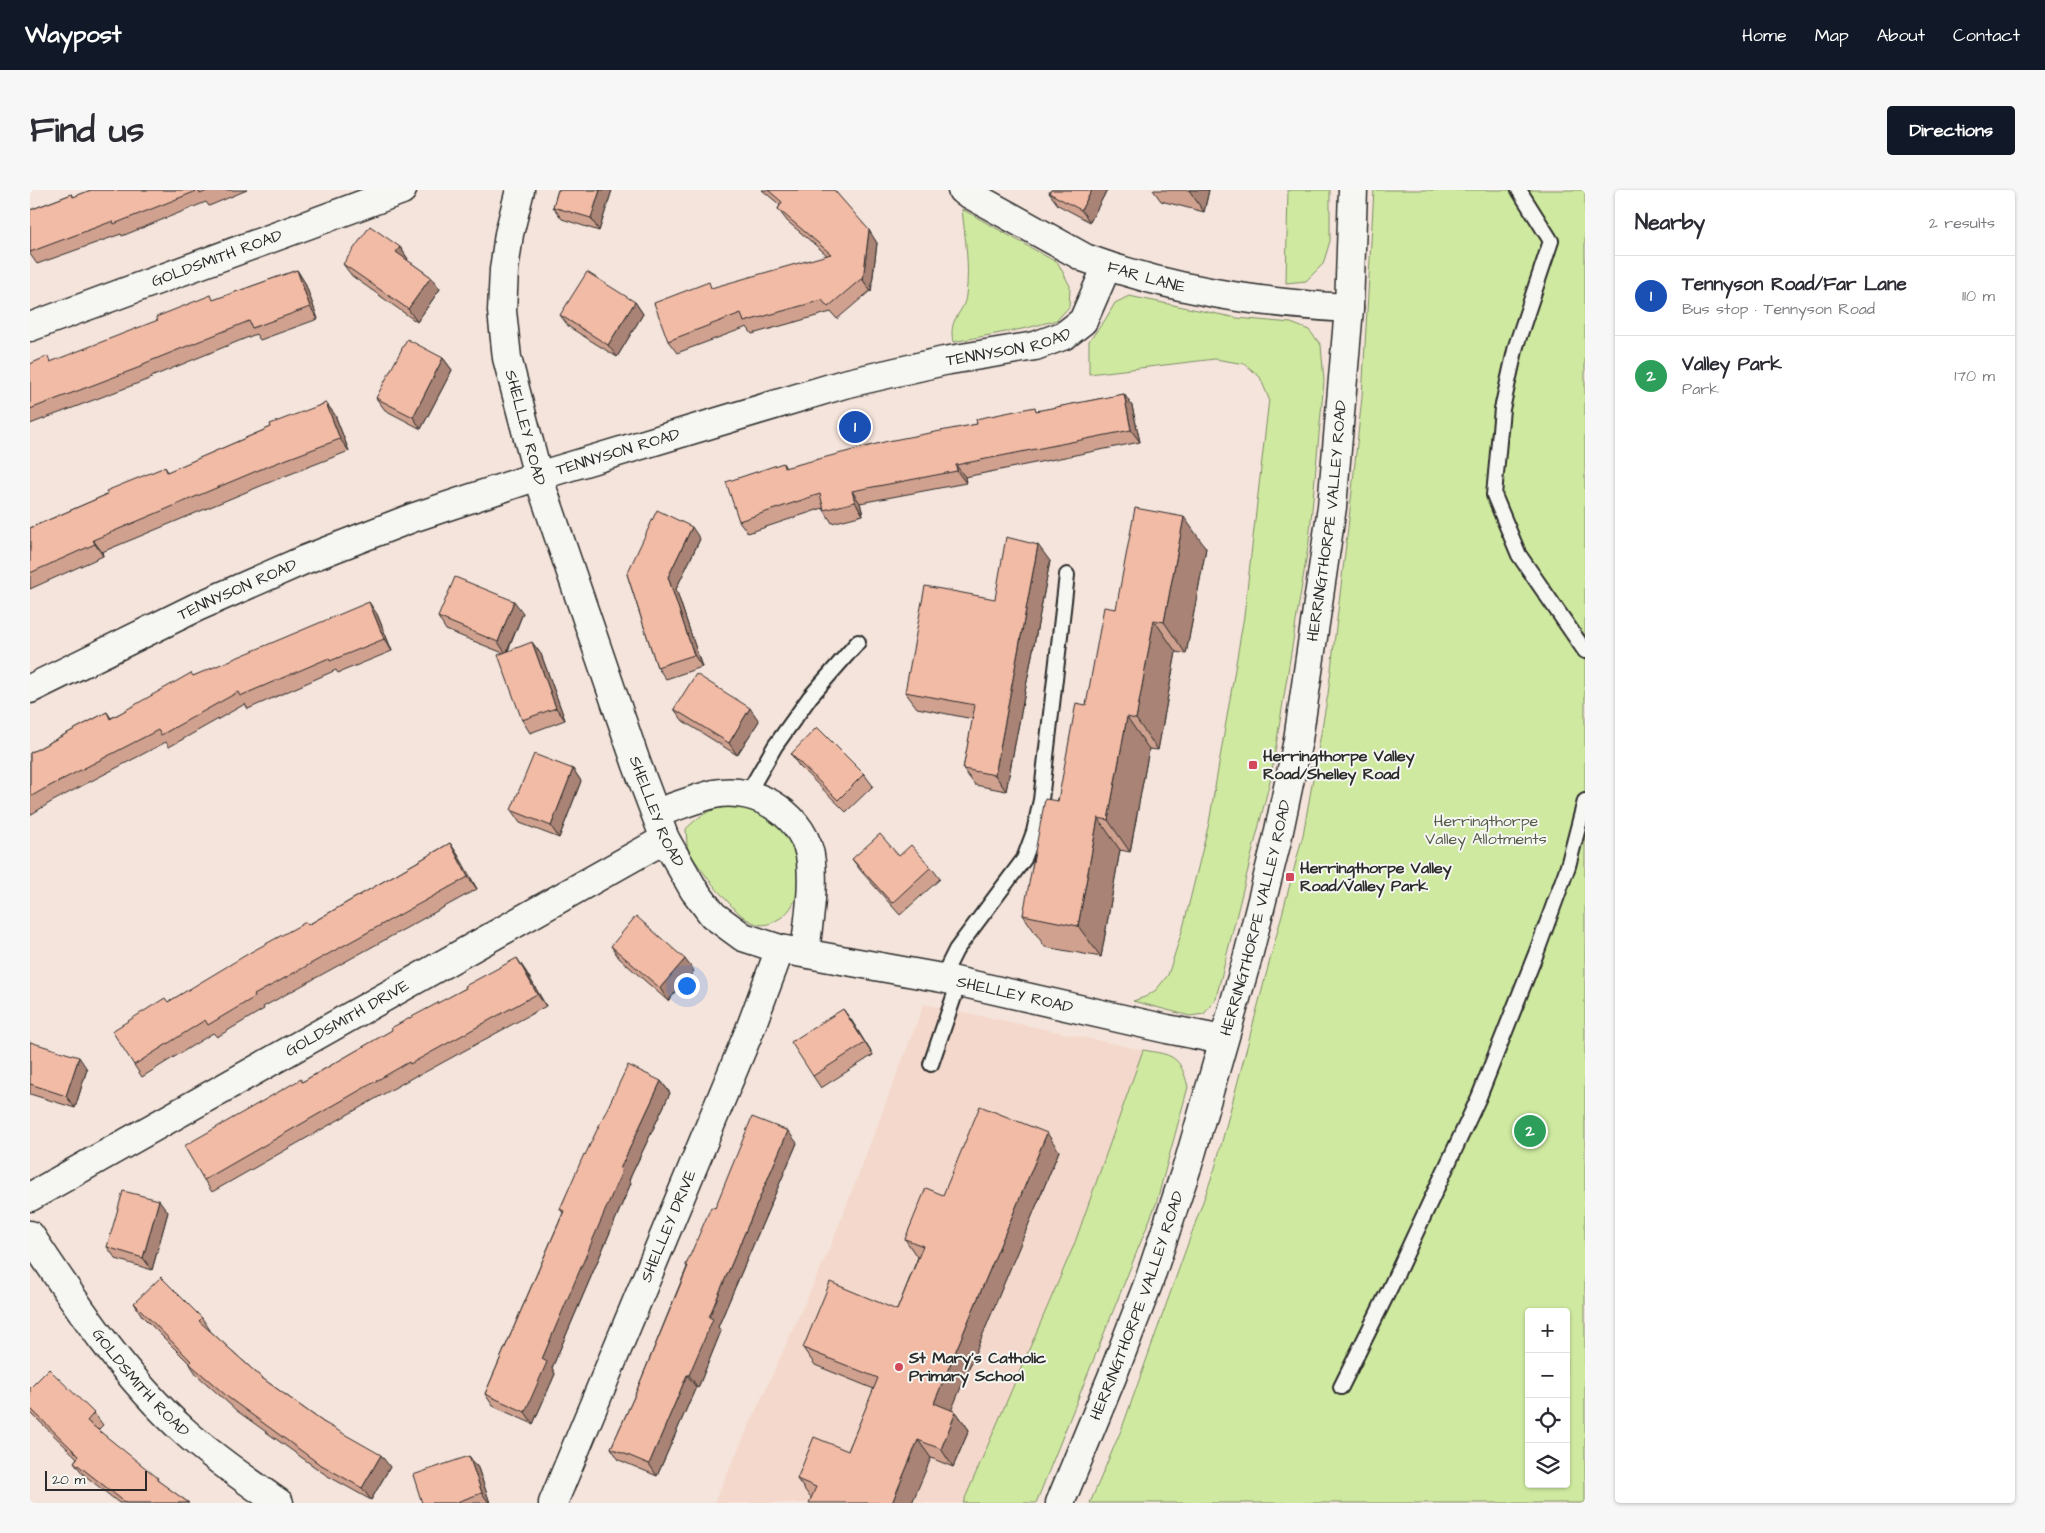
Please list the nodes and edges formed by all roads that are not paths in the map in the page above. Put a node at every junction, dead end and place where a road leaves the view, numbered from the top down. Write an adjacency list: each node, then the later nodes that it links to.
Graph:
1 (402, 190): 8 (street, GOLDSMITH ROAD)
2 (520, 190): 9 (street, SHELLEY ROAD)
3 (962, 190): 6 (street, FAR LANE)
4 (1353, 190): 7 (street, HERRINGTHORPE VALLEY ROAD)
5 (1519, 190): 12 (lane)
6 (1107, 266): 7 (street, FAR LANE); 9 (street, TENNYSON ROAD)
7 (1350, 308): 20 (street, HERRINGTHORPE VALLEY ROAD)
8 (30, 327)
9 (538, 476): 13 (street, TENNYSON ROAD); 16 (street, SHELLEY ROAD)
10 (1067, 575): 19 (lane)
11 (858, 642): 14 (lane)
12 (1585, 651)
13 (30, 690)
14 (748, 793): 16 (street); 18 (street, SHELLEY DRIVE)
15 (1585, 801): 24 (lane)
16 (656, 813): 17 (street, SHELLEY ROAD)
17 (664, 839): 18 (street, SHELLEY ROAD); 22 (street, GOLDSMITH DRIVE)
18 (792, 951): 19 (street, SHELLEY ROAD); 26 (street, SHELLEY DRIVE)
19 (950, 980): 20 (street, SHELLEY ROAD); 21 (lane)
20 (1223, 1040): 27 (street, HERRINGTHORPE VALLEY ROAD)
21 (931, 1064)
22 (30, 1197)
23 (30, 1235): 25 (street, GOLDSMITH ROAD)
24 (1340, 1387)
25 (279, 1503)
26 (553, 1503)
27 (1060, 1503)

